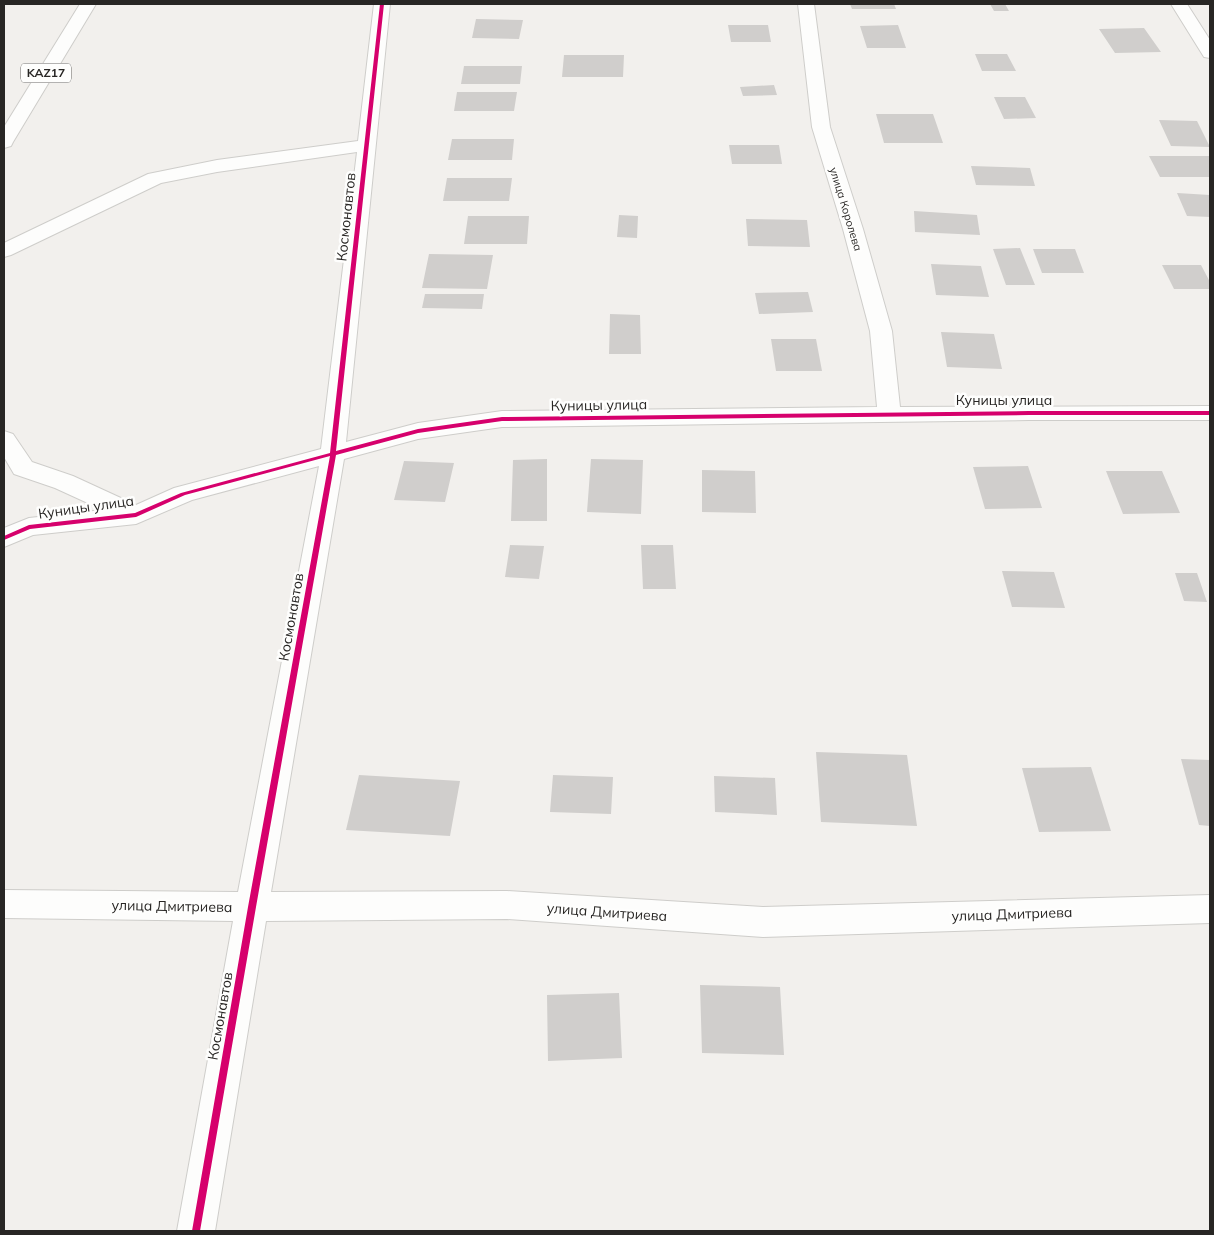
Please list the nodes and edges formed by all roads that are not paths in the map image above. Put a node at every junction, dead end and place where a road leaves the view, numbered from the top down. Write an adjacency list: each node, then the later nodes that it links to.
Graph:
1 (88, 4): 6 (street, KAZ17)
2 (382, 4): 7 (street, Космонавтов)
3 (806, 4): 10 (street, улица Королева)
4 (1179, 4): 5 (street)
5 (1210, 53)
6 (4, 142)
7 (366, 145): 8 (street); 12 (street, Космонавтов)
8 (4, 251)
9 (1210, 413): 10 (street, Куницы улица)
10 (889, 414): 12 (street, Куницы улица)
11 (4, 439): 13 (street)
12 (333, 454): 13 (street, Куницы улица); 16 (street, Космонавтов)
13 (136, 515): 14 (street, Куницы улица)
14 (4, 538)
15 (4, 904): 16 (street, улица Дмитриева)
16 (252, 907): 17 (street, улица Дмитриева); 18 (street, Космонавтов)
17 (1210, 909)
18 (196, 1231)

